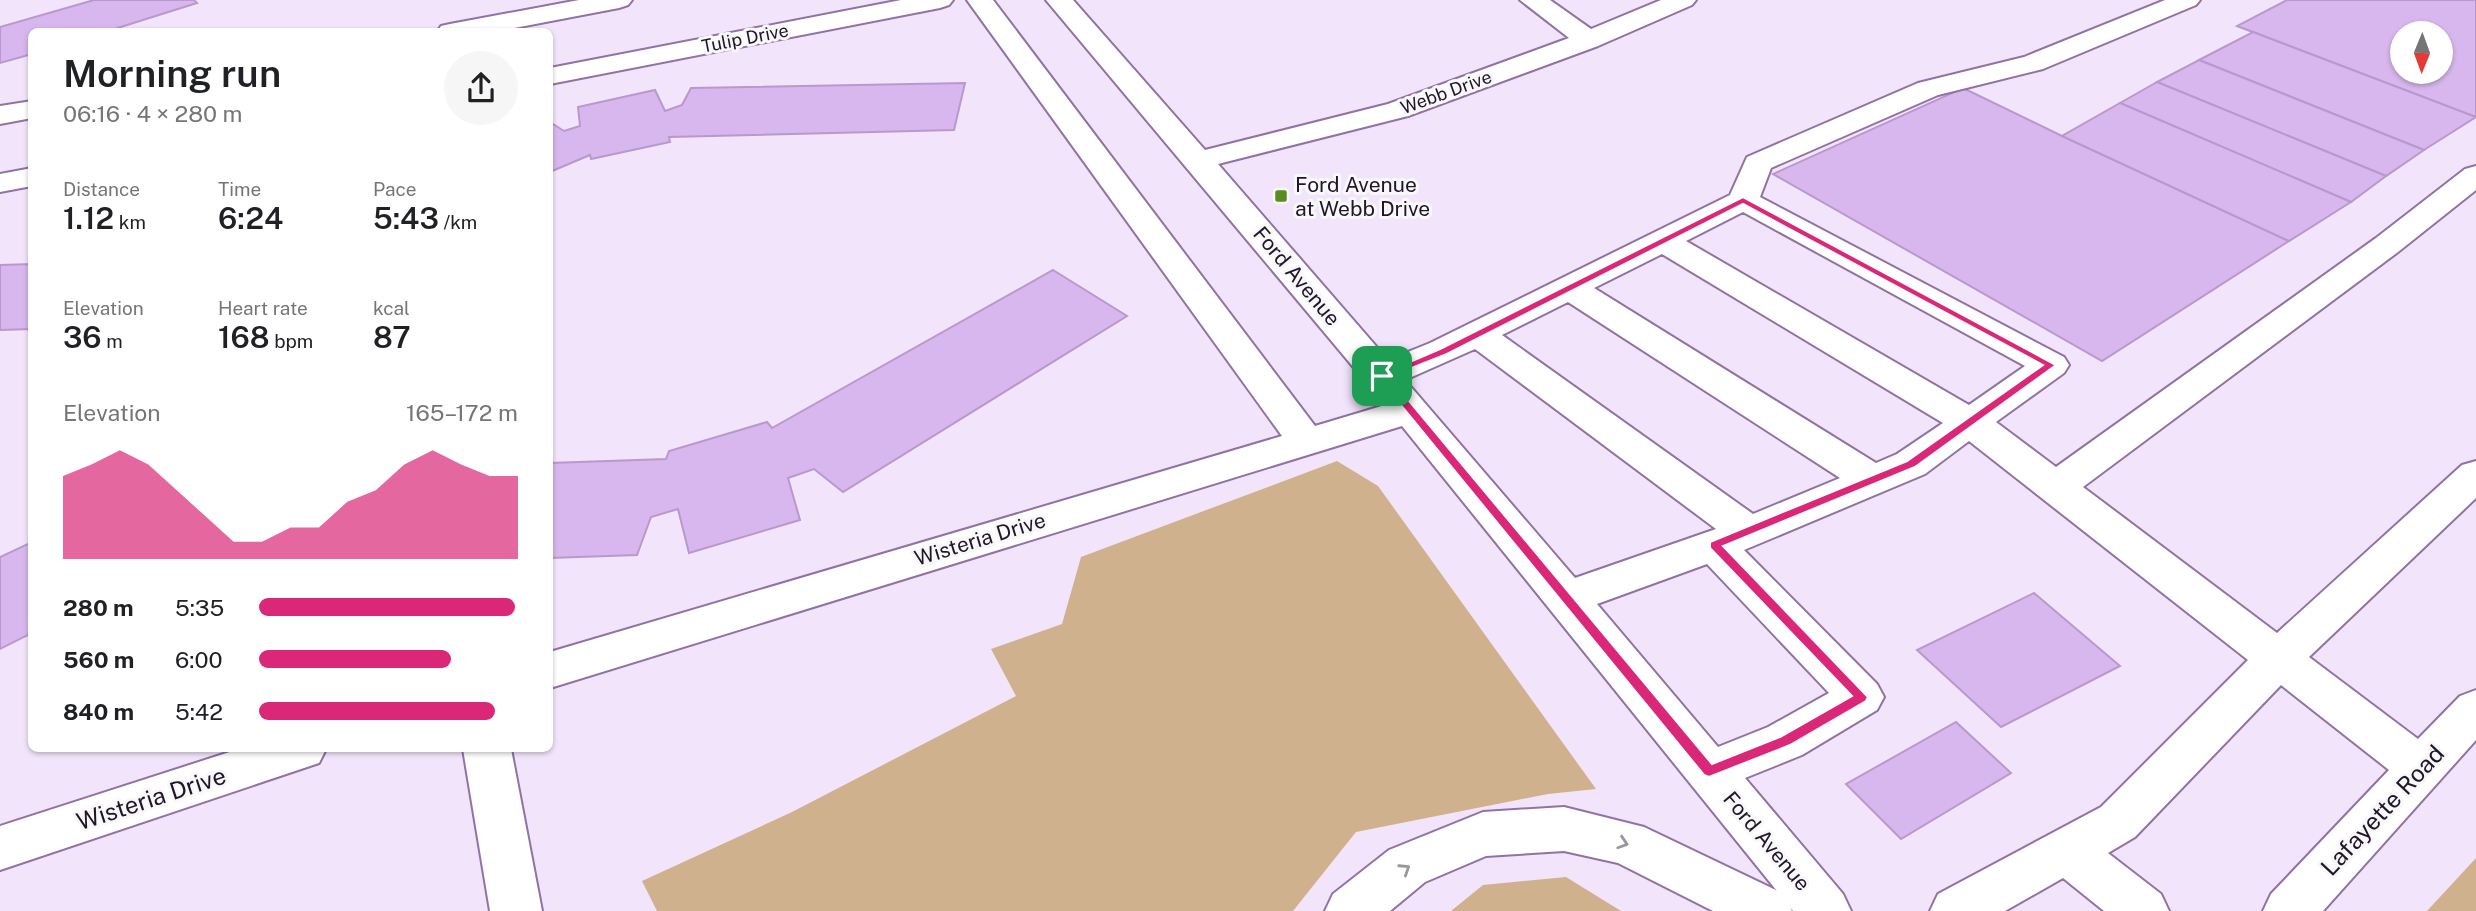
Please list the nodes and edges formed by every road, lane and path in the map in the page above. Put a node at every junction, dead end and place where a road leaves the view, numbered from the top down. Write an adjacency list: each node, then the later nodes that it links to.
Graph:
1 (619, 0): 8 (main road)
2 (940, 0): 10 (main road, Tulip Drive)
3 (980, 0): 24 (main road)
4 (1059, 0): 13 (main road, Ford Avenue)
5 (1533, 0): 9 (main road)
6 (1683, 0): 9 (main road, Webb Drive)
7 (2187, 0): 17 (main road)
8 (471, 28)
9 (1589, 40): 13 (main road, Webb Drive)
10 (553, 75)
11 (28, 110): 12 (main road)
12 (0, 115)
13 (1200, 160): 21 (main road, Ford Avenue)
14 (2476, 175): 27 (main road)
15 (28, 178): 16 (main road)
16 (0, 183)
17 (1743, 200): 18 (main road); 23 (main road)
18 (1663, 241): 19 (main road); 23 (main road)
19 (1570, 288): 20 (main road); 26 (main road)
20 (1478, 334): 21 (main road); 28 (main road)
21 (1382, 376): 22 (main road, Ford Avenue)
22 (1411, 410): 24 (main road, Wisteria Drive); 29 (main road, Ford Avenue)
23 (1970, 422): 26 (main road); 27 (main road)
24 (1306, 440): 31 (main road, Wisteria Drive)
25 (2476, 475): 30 (main road)
26 (1873, 480): 28 (main road)
27 (2056, 486): 30 (main road)
28 (1731, 538): 29 (main road); 36 (main road)
29 (1567, 598): 36 (main road, Ford Avenue)
30 (2279, 657): 35 (main road); 38 (main road)
31 (553, 669)
32 (2476, 709): 35 (main road, Lafayette Road)
33 (293, 752): 37 (main road, Wisteria Drive)
34 (489, 752): 39 (main road)
35 (2421, 768): 45 (main road, Lafayette Road)
36 (1709, 771): 42 (main road, Ford Avenue)
37 (0, 848)
38 (2067, 850): 43 (main road); 44 (main road)
39 (516, 911)
40 (1351, 911): 41 (main road, one-way to 41)
41 (1766, 911)
42 (1825, 911)
43 (1956, 911)
44 (2143, 911)
45 (2289, 911)

